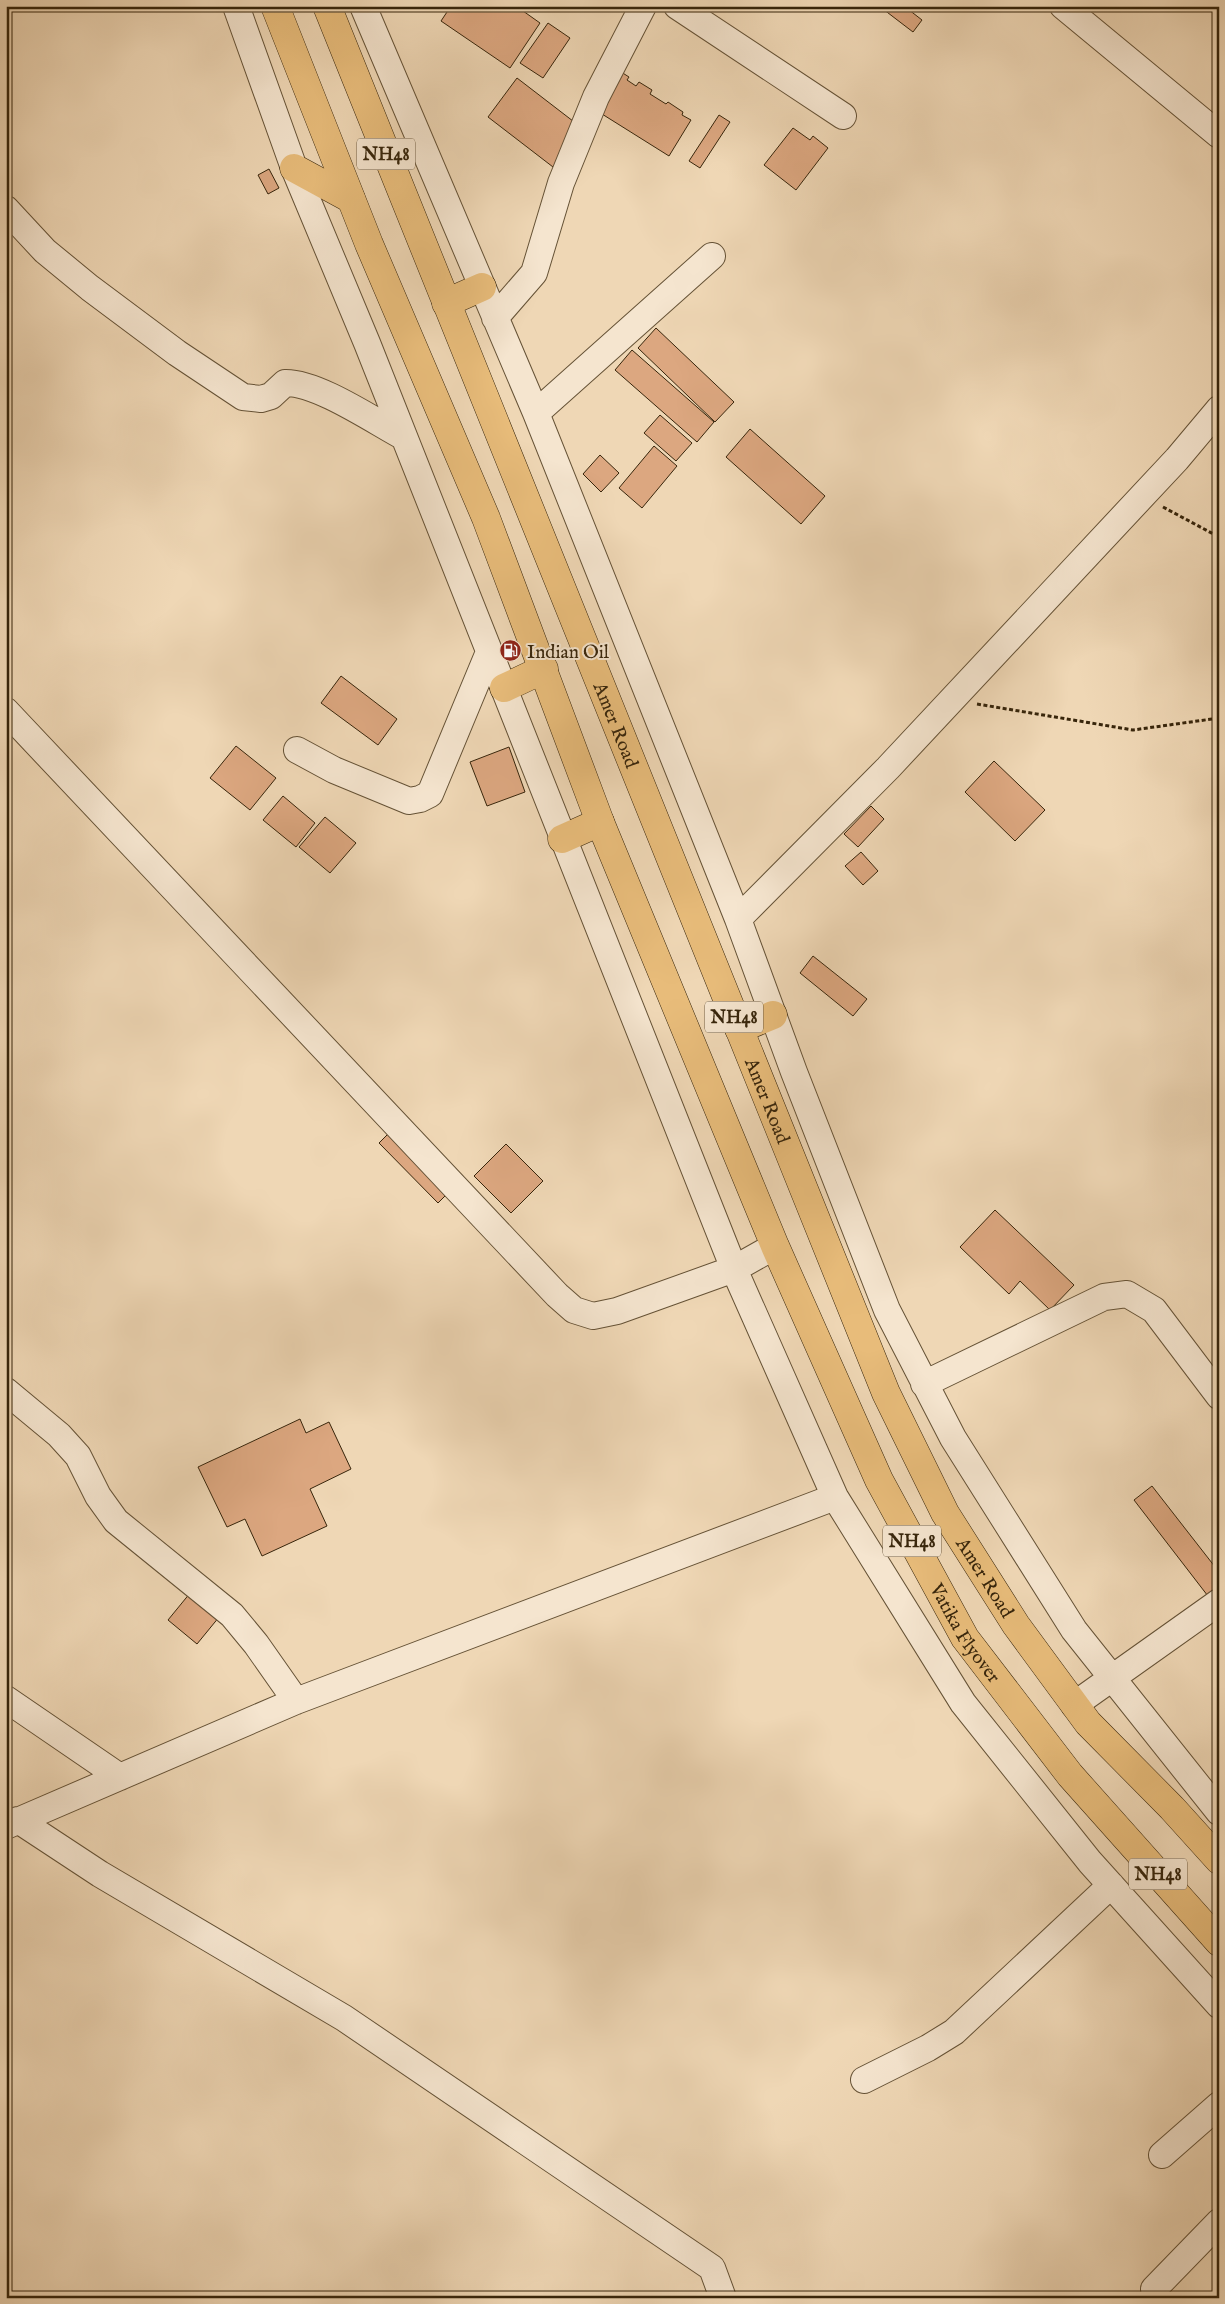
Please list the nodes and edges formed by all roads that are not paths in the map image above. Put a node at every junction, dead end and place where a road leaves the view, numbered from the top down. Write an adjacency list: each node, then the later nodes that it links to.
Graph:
1 (236, 6): 10 (street)
2 (275, 6): 11 (highway, NH48)
3 (327, 6): 15 (highway, NH48)
4 (363, 6): 14 (street)
5 (643, 6): 16 (street)
6 (676, 6): 8 (street)
7 (1063, 6): 9 (street)
8 (843, 116)
9 (1219, 135)
10 (294, 168): 11 (highway); 19 (street)
11 (351, 199): 21 (highway, NH48)
12 (6, 210): 19 (street)
13 (712, 256): 18 (street)
14 (482, 287): 15 (highway); 16 (street)
15 (446, 303): 29 (highway, Amer Road / NH48)
16 (495, 318): 18 (street)
17 (1219, 409): 27 (street)
18 (536, 413): 27 (street)
19 (404, 437): 20 (street)
20 (490, 652): 22 (street); 24 (street)
21 (544, 669): 22 (highway); 25 (highway, NH48)
22 (504, 688): 26 (street)
23 (6, 711): 31 (street)
24 (297, 750)
25 (600, 822): 26 (highway); 30 (highway, NH48)
26 (562, 839): 31 (street)
27 (738, 919): 28 (street)
28 (773, 1015): 29 (highway); 32 (street)
29 (739, 1029): 40 (highway, Amer Road / NH48)
30 (775, 1246): 31 (street); 46 (highway, Vatika Flyover / NH48)
31 (734, 1269): 35 (street)
32 (924, 1384): 34 (street); 37 (street)
33 (6, 1391): 39 (street)
34 (1219, 1396)
35 (835, 1497): 39 (street); 45 (street)
36 (1219, 1602): 37 (street)
37 (1113, 1678): 40 (street); 42 (street)
38 (6, 1699): 41 (street)
39 (296, 1701): 41 (street)
40 (1074, 1705): 44 (highway, NH48)
41 (120, 1776): 43 (street)
42 (1219, 1812)
43 (12, 1823): 53 (street)
44 (1219, 1860)
45 (1111, 1885): 47 (street); 48 (street)
46 (1219, 1942)
47 (1219, 2005)
48 (864, 2080)
49 (1219, 2105): 50 (street)
50 (1162, 2156)
51 (1219, 2222): 52 (street)
52 (1154, 2289)
53 (723, 2298)

